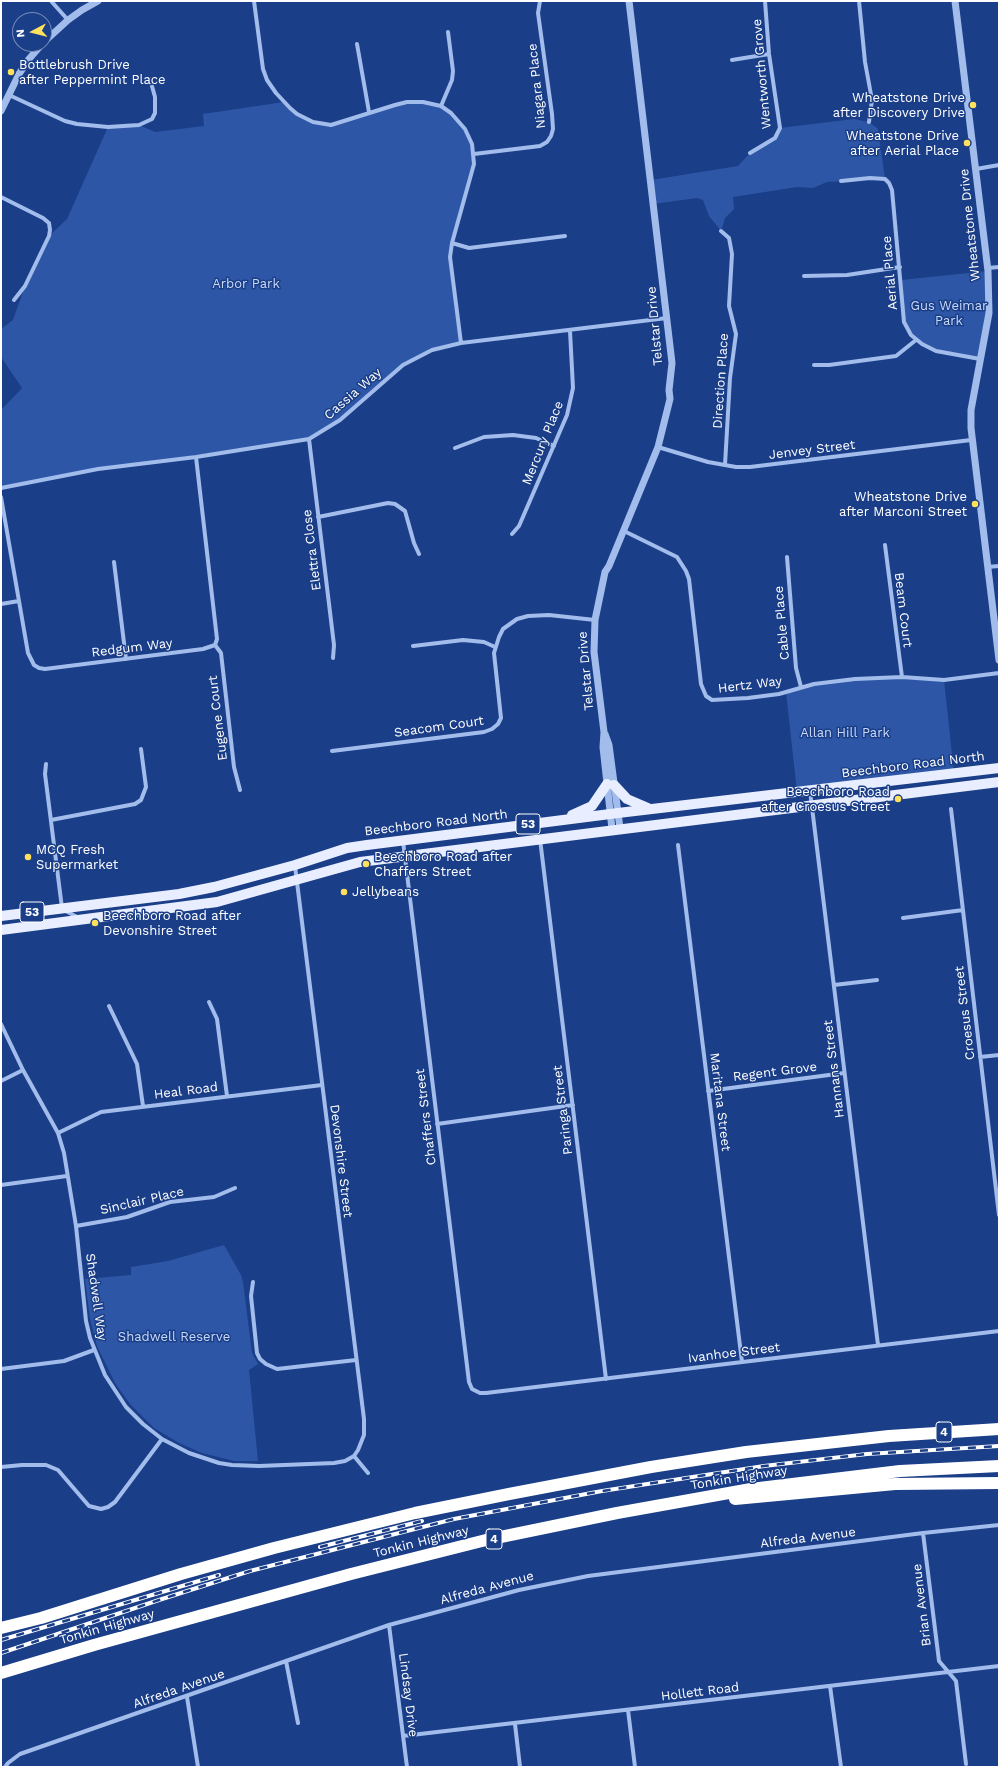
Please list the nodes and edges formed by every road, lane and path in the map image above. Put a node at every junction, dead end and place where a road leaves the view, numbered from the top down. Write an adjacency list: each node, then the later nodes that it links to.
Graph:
1 (51, 1): 9 (street)
2 (98, 1): 9 (street)
3 (254, 1): 20 (street)
4 (540, 1): 23 (street, Niagara Place)
5 (629, 1): 36 (street, Telstar Drive)
6 (765, 1): 14 (street, Wentworth Grove)
7 (859, 1): 21 (street)
8 (956, 1): 25 (street, Wheatstone Drive)
9 (68, 20): 11 (street)
10 (448, 32): 18 (street)
11 (52, 35)
12 (357, 44): 20 (street)
13 (35, 52): 17 (street)
14 (769, 54): 15 (street); 22 (street, Wentworth Grove)
15 (732, 60)
16 (150, 79): 17 (street)
17 (9, 95): 19 (street)
18 (441, 106): 20 (street); 23 (street)
19 (1, 111)
20 (369, 112)
21 (869, 122)
22 (750, 153)
23 (474, 154): 30 (street)
24 (999, 165): 25 (street)
25 (976, 169): 33 (street, Wheatstone Drive)
26 (841, 181): 31 (street, Aerial Place)
27 (1, 197): 35 (street)
28 (721, 231): 48 (street, Direction Place)
29 (565, 236): 30 (street)
30 (452, 243): 39 (street)
31 (900, 267): 34 (street); 38 (street, Aerial Place)
32 (999, 267): 33 (street)
33 (988, 268): 40 (street, Wheatstone Drive)
34 (804, 276)
35 (14, 300)
36 (667, 318): 37 (street, Cassia Way); 45 (street, Telstar Drive)
37 (570, 331): 39 (street, Cassia Way); 44 (street, Mercury Place)
38 (916, 340): 40 (street, Aerial Place); 41 (street)
39 (461, 343): 42 (street, Cassia Way)
40 (980, 358): 43 (street, Wheatstone Drive)
41 (814, 365)
42 (309, 439): 47 (street, Cassia Way); 51 (street, Elettra Close)
43 (971, 440): 48 (street, Jenvey Street); 59 (street, Wheatstone Drive)
44 (554, 446): 46 (street); 53 (street, Mercury Place)
45 (658, 447): 48 (street, Jenvey Street); 52 (street, Telstar Drive)
46 (455, 448)
47 (196, 457): 49 (street, Cassia Way); 63 (street)
48 (725, 466)
49 (1, 488)
50 (1, 497): 60 (street, Redgum Way)
51 (318, 517): 55 (street); 66 (street, Elettra Close)
52 (624, 531): 62 (street, Telstar Drive); 71 (street, Hertz Way)
53 (512, 534)
54 (885, 545): 70 (street, Beam Court)
55 (419, 554)
56 (787, 557): 71 (street, Cable Place)
57 (114, 562): 67 (street)
58 (999, 566): 59 (street)
59 (987, 567): 68 (street, Wheatstone Drive)
60 (19, 601): 61 (street); 67 (street, Redgum Way)
61 (1, 604)
62 (595, 620): 65 (street, Seacom Court); 77 (street, Telstar Drive)
63 (215, 645): 67 (street, Redgum Way); 78 (street, Eugene Court)
64 (413, 646): 65 (street)
65 (495, 647): 73 (street, Seacom Court)
66 (333, 658)
67 (126, 659)
68 (999, 660)
69 (999, 673): 70 (street, Hertz Way)
70 (902, 677): 71 (street, Hertz Way)
71 (801, 687)
72 (141, 749): 84 (street)
73 (332, 751)
74 (46, 764): 84 (street)
75 (999, 768): 79 (main road, Beechboro Road North / 53)
76 (999, 782): 80 (main road, Beechboro Road North / 53)
77 (610, 785): 81 (main road); 83 (street, Telstar Drive); 85 (main road)
78 (240, 790)
79 (810, 791): 80 (street, Hannans Street); 81 (main road, Beechboro Road North / 53)
80 (811, 805): 86 (main road, Beechboro Road North / 53); 101 (street, Hannans Street)
81 (651, 809): 83 (main road, Beechboro Road North / 53)
82 (951, 809): 93 (street, Croesus Street)
83 (614, 813): 85 (main road, Beechboro Road North / 53); 86 (street, Telstar Drive)
84 (51, 820): 94 (street)
85 (555, 821): 88 (main road, Beechboro Road North / 53)
86 (616, 829): 87 (main road, Beechboro Road North / 53)
87 (540, 839): 90 (main road, Beechboro Road North / 53); 113 (street, Paringa Street)
88 (402, 841): 90 (street, Chaffers Street); 91 (main road, Beechboro Road North / 53)
89 (678, 845): 111 (street, Maritana Street)
90 (404, 855): 92 (main road, Beechboro Road North / 53); 115 (street, Chaffers Street)
91 (295, 865): 92 (street, Devonshire Street); 94 (main road, Beechboro Road North / 53)
92 (296, 880): 97 (main road, Beechboro Road North / 53); 110 (street, Devonshire Street)
93 (963, 910): 96 (street); 106 (street, Croesus Street)
94 (59, 913): 95 (main road, Beechboro Road North / 53); 97 (street); 98 (street)
95 (1, 916)
96 (903, 918)
97 (87, 920): 98 (main road, Beechboro Road North / 53)
98 (47, 925): 99 (main road, Beechboro Road North / 53)
99 (1, 930)
100 (877, 980): 101 (street)
101 (834, 985): 108 (street, Hannans Street)
102 (209, 1002): 112 (street)
103 (109, 1006): 114 (street)
104 (1, 1024): 107 (street, Shadwell Way)
105 (999, 1055): 106 (street)
106 (980, 1057): 120 (street, Croesus Street)
107 (23, 1070): 109 (street); 116 (street, Shadwell Way)
108 (844, 1073): 111 (street, Regent Grove); 124 (street, Hannans Street)
109 (1, 1081)
110 (322, 1085): 112 (street, Heal Road); 126 (street, Devonshire Street)
111 (708, 1091): 127 (street, Maritana Street)
112 (227, 1096): 114 (street, Heal Road)
113 (573, 1105): 115 (street); 129 (street, Paringa Street)
114 (143, 1106): 116 (street, Heal Road)
115 (437, 1124): 130 (street, Chaffers Street)
116 (58, 1133): 117 (street, Shadwell Way)
117 (67, 1176): 118 (street); 121 (street, Shadwell Way)
118 (1, 1184)
119 (236, 1188): 121 (street, Sinclair Place)
120 (999, 1215)
121 (76, 1226): 125 (street, Shadwell Way)
122 (253, 1282): 126 (street)
123 (999, 1331): 124 (street, Ivanhoe Street)
124 (878, 1345): 127 (street, Ivanhoe Street)
125 (94, 1350): 128 (street); 134 (street, Shadwell Way)
126 (356, 1360): 135 (street, Devonshire Street)
127 (742, 1362): 129 (street, Ivanhoe Street)
128 (1, 1369)
129 (606, 1378): 130 (street, Ivanhoe Street)
130 (472, 1389)
131 (999, 1421): 133 (highway)
132 (999, 1429): 133 (highway, Tonkin Highway / 4)
133 (889, 1436): 144 (highway, Tonkin Highway / 4)
134 (162, 1439): 135 (street, Shadwell Way); 137 (street)
135 (354, 1456): 138 (street)
136 (999, 1466): 140 (highway, Tonkin Highway / 4)
137 (1, 1467)
138 (368, 1473)
139 (999, 1483): 140 (highway)
140 (649, 1508): 148 (highway, Tonkin Highway / 4)
141 (999, 1525): 142 (street, Alfreda Avenue)
142 (923, 1533): 143 (street, Alfreda Avenue); 147 (street, Brian Avenue)
143 (389, 1625): 145 (street, Alfreda Avenue); 154 (street, Lindsay Drive)
144 (1, 1628)
145 (286, 1662): 150 (street, Alfreda Avenue); 152 (street)
146 (999, 1666): 147 (street, Hollett Road)
147 (948, 1671): 149 (street, Hollett Road); 155 (street, Brian Avenue)
148 (1, 1673)
149 (830, 1686): 151 (street, Hollett Road); 161 (street)
150 (187, 1697): 156 (street, Alfreda Avenue); 157 (street)
151 (628, 1710): 153 (street, Hollett Road); 160 (street)
152 (298, 1723)
153 (515, 1724): 154 (street, Hollett Road); 159 (street)
154 (403, 1736): 158 (street, Lindsay Drive)
155 (966, 1764)
156 (5, 1767)
157 (198, 1767)
158 (407, 1767)
159 (520, 1767)
160 (635, 1767)
161 (841, 1767)

